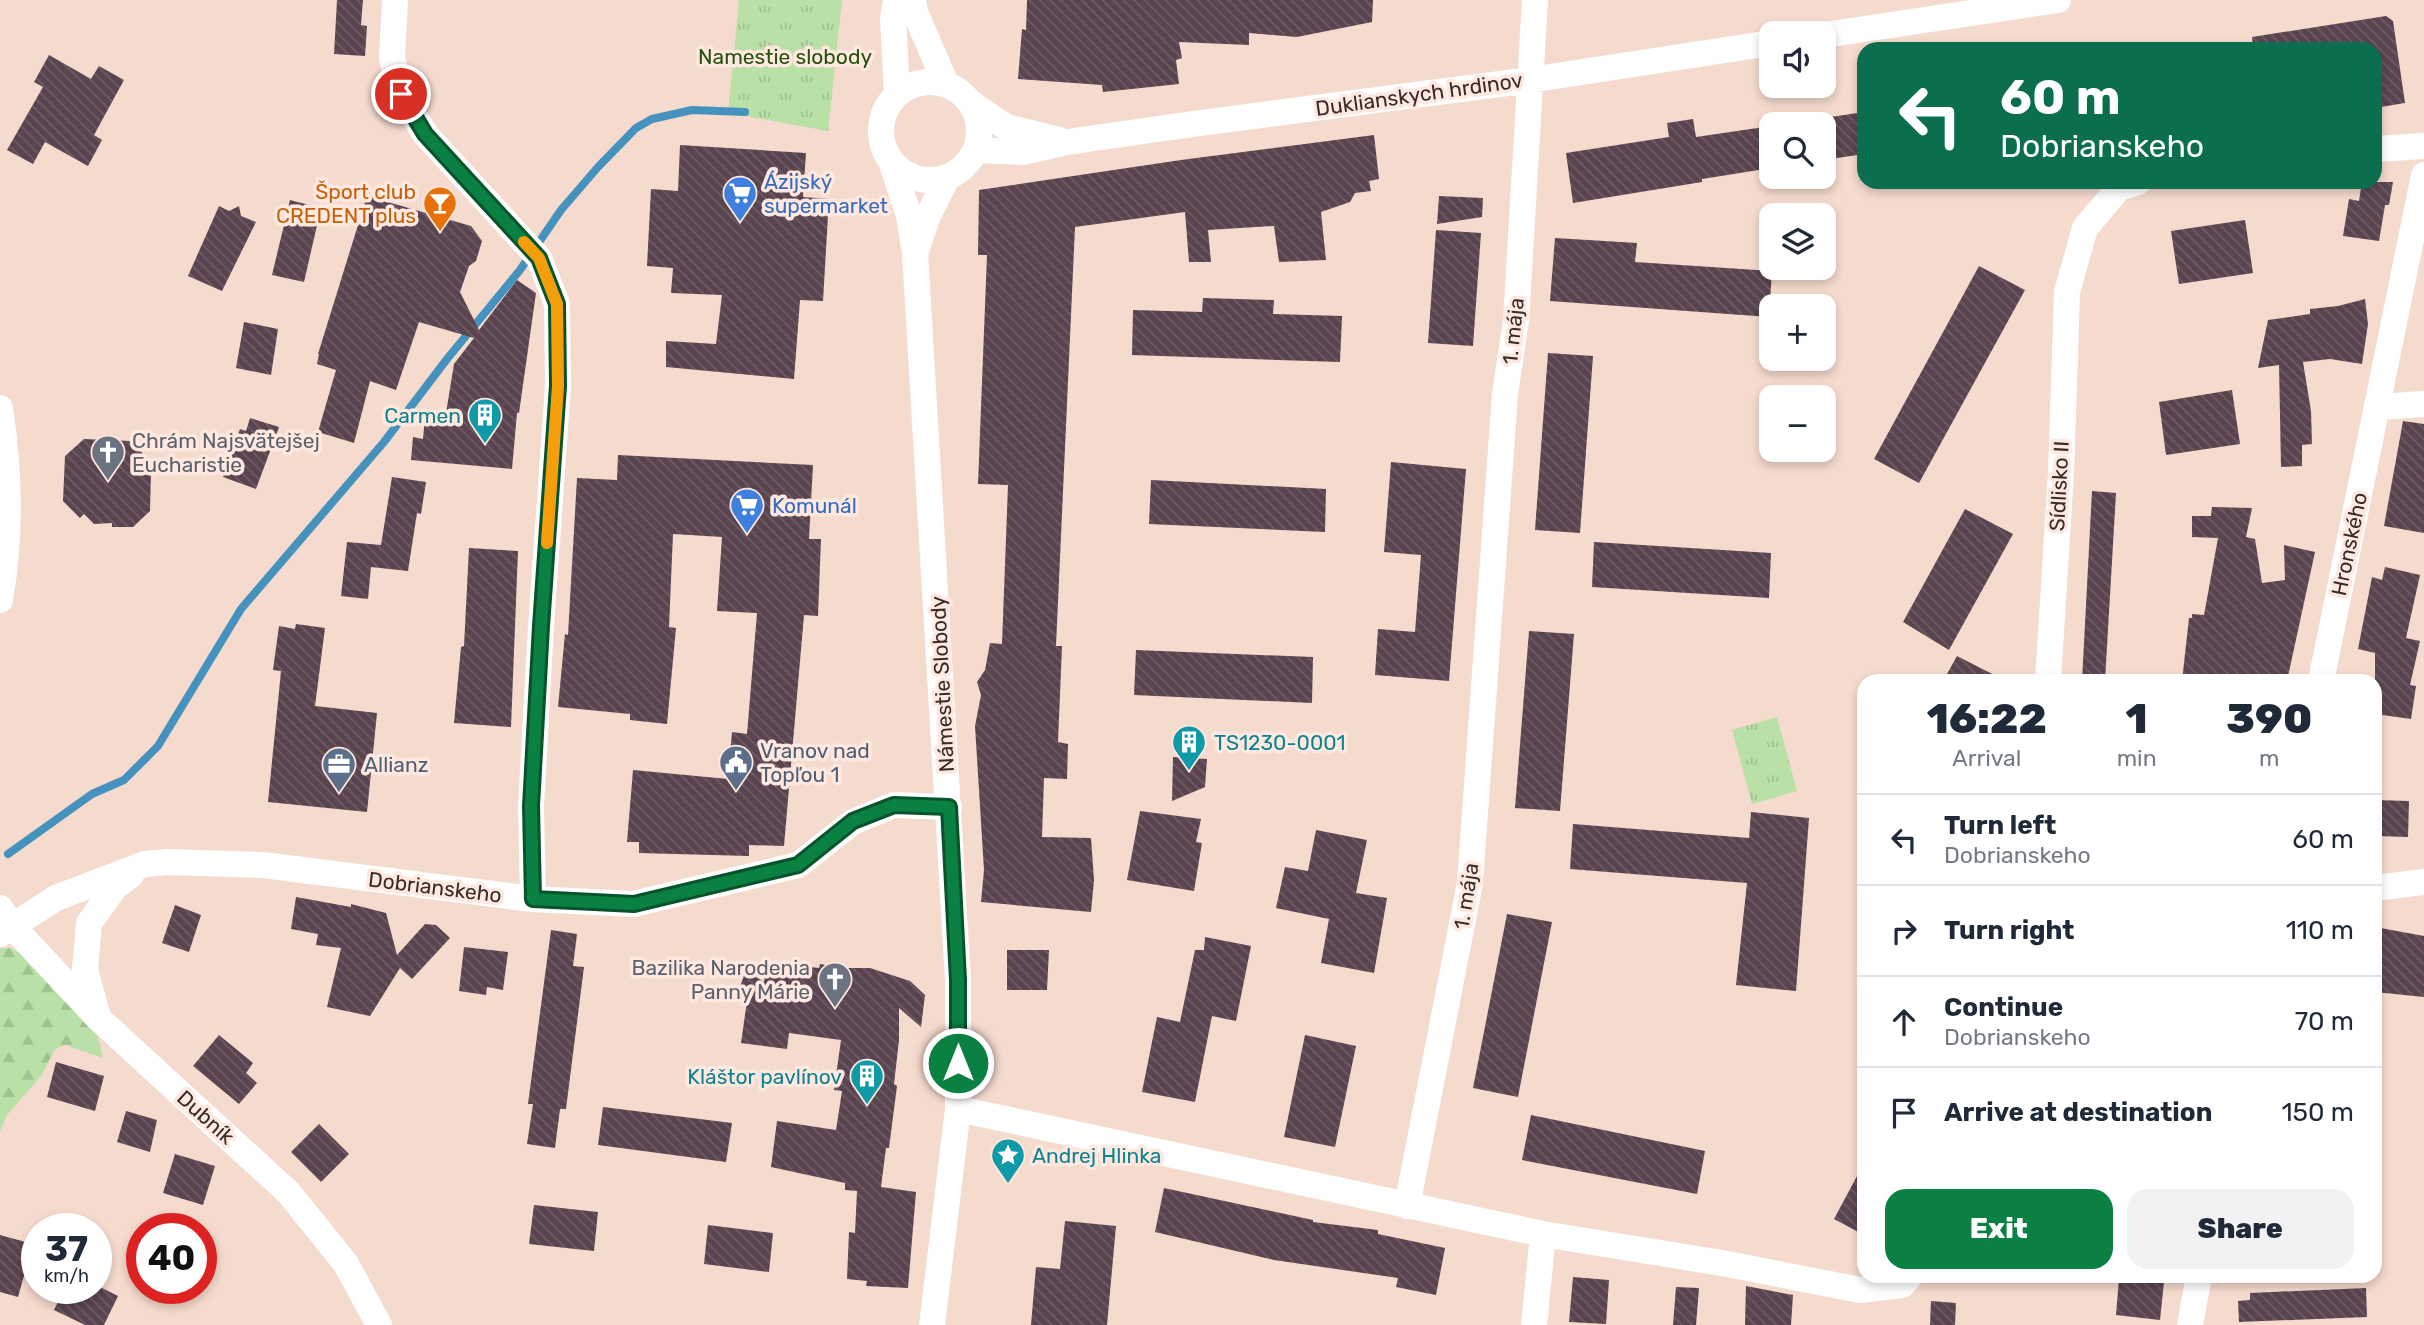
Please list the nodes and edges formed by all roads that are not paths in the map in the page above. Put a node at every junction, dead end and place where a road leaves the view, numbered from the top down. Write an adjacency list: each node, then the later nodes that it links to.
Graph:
1 (395, 0): 31 (street)
2 (896, 0): 10 (street)
3 (913, 0): 9 (street)
4 (1535, 0): 8 (street, 1. mája)
5 (2058, 0): 6 (street)
6 (1836, 33)
7 (1759, 45): 8 (street, Duklianskych hrdinov)
8 (1530, 80): 12 (street, Duklianskych hrdinov); 35 (street, 1. mája)
9 (946, 84): 10 (street); 11 (street)
10 (897, 94): 16 (street)
11 (971, 103): 12 (street); 15 (street)
12 (1067, 142): 15 (street, Duklianskych hrdinov)
13 (2424, 146): 14 (street)
14 (2382, 149)
15 (976, 150): 18 (street)
16 (891, 162): 18 (street); 20 (street, Námestie Slobody)
17 (2424, 175): 22 (street, Hronského)
18 (947, 178): 20 (street)
19 (2118, 189): 25 (street, Sídlisko II)
20 (915, 253): 27 (street, Námestie Slobody)
21 (2424, 404): 22 (street)
22 (2377, 407): 26 (street, Hronského)
23 (0, 408): 24 (street)
24 (0, 600)
25 (2048, 674)
26 (2322, 674)
27 (949, 807): 31 (street, Dobrianskeho); 34 (street, Námestie Slobody)
28 (145, 864): 31 (street, Dobrianskeho); 32 (street, Dobrianskeho); 33 (street)
29 (2424, 882): 30 (street)
30 (2382, 887)
31 (533, 899)
32 (4, 923): 33 (street, Dubník)
33 (99, 1019): 39 (street, Dubník)
34 (958, 1109): 35 (street); 40 (street, Námestie Slobody)
35 (1407, 1206): 36 (street)
36 (1544, 1234): 37 (street); 41 (street)
37 (1892, 1283)
38 (2198, 1283): 42 (street)
39 (379, 1325)
40 (933, 1325)
41 (1534, 1325)
42 (2190, 1325)

